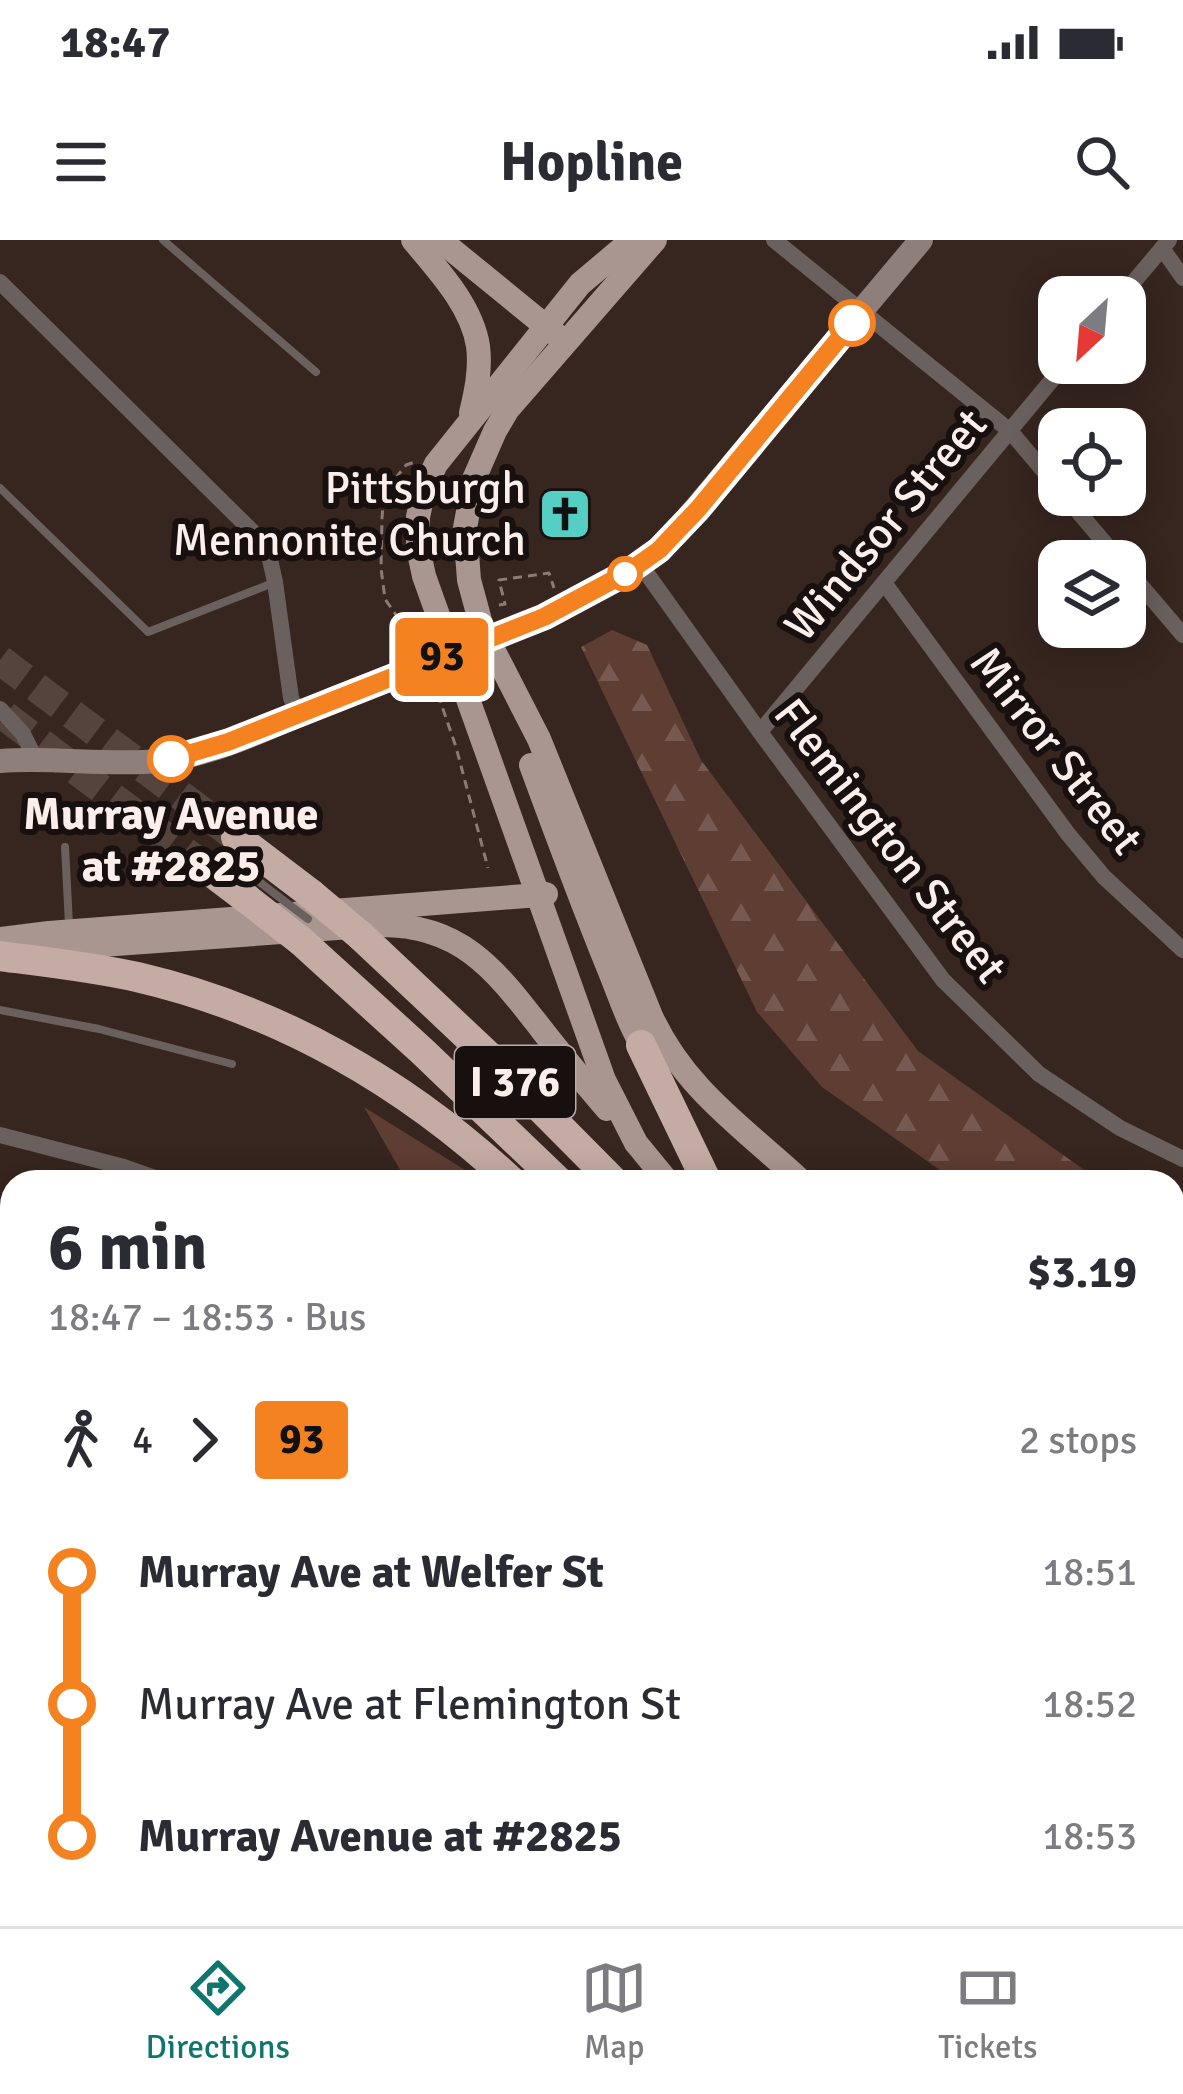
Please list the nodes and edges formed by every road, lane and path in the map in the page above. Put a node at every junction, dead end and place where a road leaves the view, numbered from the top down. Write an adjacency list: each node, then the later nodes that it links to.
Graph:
1 (163, 240): 17 (lane)
2 (413, 240): 15 (main road)
3 (440, 240): 13 (main road)
4 (632, 240): 12 (main road)
5 (655, 240): 16 (main road)
6 (775, 240): 14 (street)
7 (921, 240): 14 (main road)
8 (1166, 244): 9 (street); 10 (street)
9 (1139, 276)
10 (1183, 278)
11 (0, 282): 27 (street)
12 (580, 284): 13 (main road); 16 (main road)
13 (495, 286): 15 (main road); 16 (main road)
14 (862, 311): 20 (street); 26 (main road)
15 (468, 314): 19 (main road)
16 (556, 335): 19 (main road); 32 (main road)
17 (316, 372)
18 (1049, 384): 20 (street, Windsor Street)
19 (469, 422): 56 (main road)
20 (1010, 431): 21 (street); 28 (street, Windsor Street)
21 (1038, 464)
22 (406, 465): 34 (path)
23 (0, 488): 27 (lane)
24 (1082, 516): 25 (street)
25 (1103, 540)
26 (640, 564): 37 (main road, bridge); 38 (street, Flemington Street)
27 (275, 582): 37 (street)
28 (885, 584): 38 (street, Windsor Street); 50 (street, Mirror Street)
29 (554, 588): 31 (path)
30 (1146, 591): 33 (street)
31 (499, 605)
32 (482, 628): 46 (main road); 57 (main road)
33 (1183, 635)
34 (414, 655)
35 (424, 668): 43 (path)
36 (0, 709): 39 (street)
37 (298, 715): 39 (main road)
38 (760, 732): 58 (street, Flemington Street)
39 (35, 758): 40 (main road)
40 (0, 760)
41 (236, 837): 47 (highway, I 376)
42 (65, 847): 48 (lane)
43 (488, 868)
44 (210, 872): 45 (highway, I 376)
45 (245, 885): 47 (highway, I 376, bridge); 47 (lane, bridge)
46 (577, 892): 48 (main road); 53 (main road)
47 (307, 919): 61 (highway, I 376); 62 (highway, I 376, bridge)
48 (69, 932): 49 (main road)
49 (0, 940)
50 (1183, 950)
51 (0, 953): 56 (main road); 60 (highway)
52 (0, 1010): 54 (lane)
53 (641, 1045): 57 (main road); 64 (highway)
54 (232, 1064)
55 (0, 1135): 59 (street)
56 (636, 1143): 63 (main road)
57 (776, 1158): 65 (main road)
58 (1183, 1159)
59 (132, 1170)
60 (499, 1170)
61 (546, 1170)
62 (601, 1170)
63 (658, 1170)
64 (701, 1170)
65 (789, 1170)

